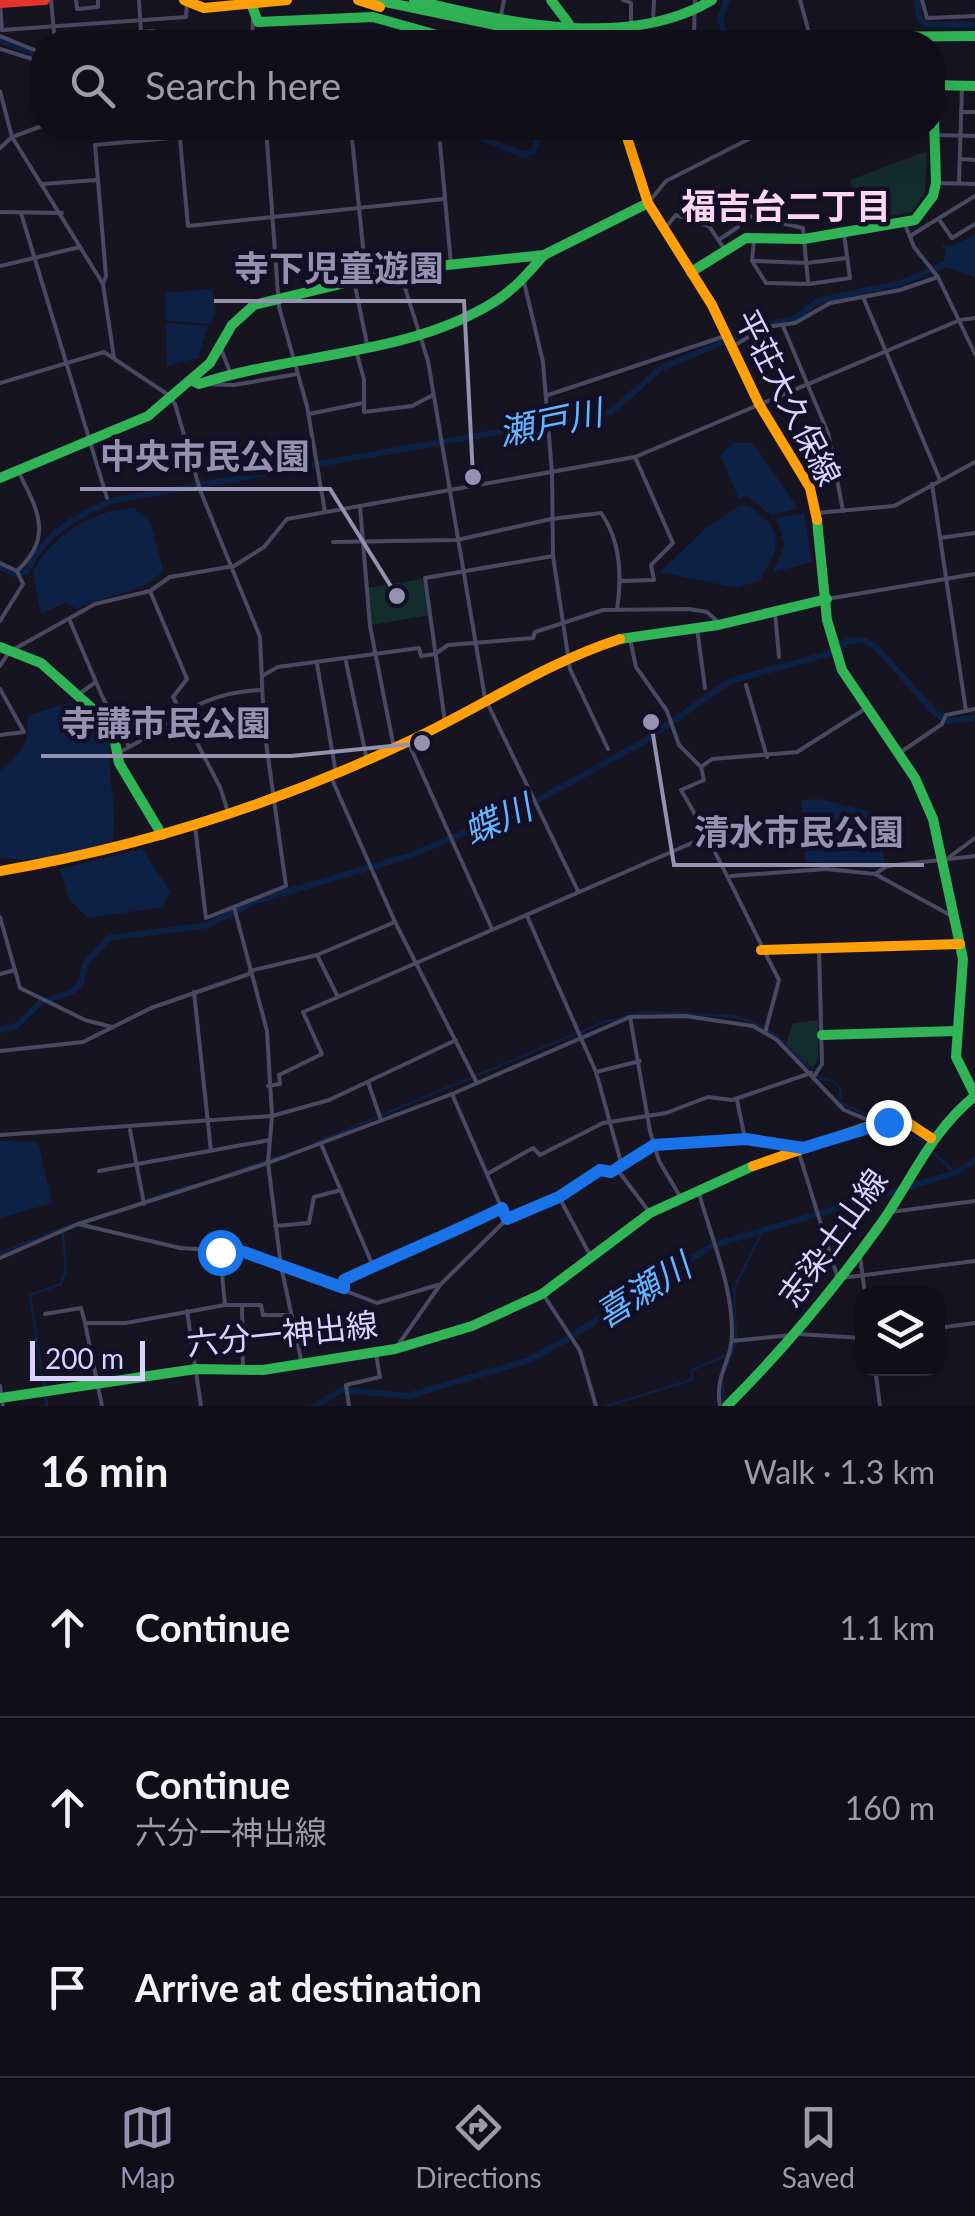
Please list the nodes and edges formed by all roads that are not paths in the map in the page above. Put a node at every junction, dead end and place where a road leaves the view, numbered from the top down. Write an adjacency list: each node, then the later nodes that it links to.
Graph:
1 (28, 0): 2 (main road); 19 (main road)
2 (48, 0): 27 (street)
3 (76, 0): 4 (street)
4 (98, 0)
5 (138, 0): 25 (street)
6 (286, 0): 21 (main road)
7 (358, 0): 35 (main road)
8 (376, 0): 36 (main road)
9 (414, 0): 20 (main road)
10 (504, 0): 24 (street)
11 (551, 0): 29 (main road)
12 (623, 0): 26 (street)
13 (654, 0): 28 (street)
14 (695, 0): 22 (street)
15 (712, 0): 22 (main road)
16 (800, 0): 30 (street)
17 (922, 0): 23 (street)
18 (185, 1): 21 (main road); 25 (street)
19 (3, 2): 38 (street)
20 (433, 2): 24 (main road)
21 (253, 12): 33 (street); 34 (main road)
22 (693, 15): 28 (main road); 37 (street)
23 (975, 16)
24 (500, 18): 29 (main road)
25 (140, 20): 27 (street); 32 (street)
26 (631, 25): 28 (main road); 29 (main road)
27 (54, 26): 31 (street); 38 (street)
28 (653, 26)
29 (572, 27)
30 (808, 28)
31 (54, 30)
32 (141, 30)
33 (252, 30)
34 (418, 30)
35 (479, 30)
36 (518, 30)
37 (692, 30)
38 (1, 34): 42 (street)
39 (945, 39): 40 (main road, bridge)
40 (975, 39): 41 (main road)
41 (945, 40)
42 (30, 47)
43 (0, 49): 44 (street)
44 (30, 58)
45 (969, 86): 47 (street)
46 (0, 91): 53 (street)
47 (962, 112): 48 (street); 51 (street)
48 (975, 112)
49 (30, 130): 53 (street)
50 (945, 135): 51 (street)
51 (960, 135): 52 (street); 63 (street)
52 (975, 136)
53 (12, 137): 62 (street); 68 (street)
54 (148, 140): 65 (street)
55 (180, 140): 78 (street)
56 (267, 140): 78 (street)
57 (353, 140): 73 (street)
58 (628, 140): 72 (main road, 平荘大久保線)
59 (747, 140): 72 (street)
60 (935, 140): 66 (main road)
61 (440, 143): 71 (street)
62 (0, 148)
63 (960, 159): 64 (street); 67 (street)
64 (975, 160)
65 (98, 180): 68 (street); 102 (street)
66 (936, 183): 67 (street); 83 (main road)
67 (958, 183): 69 (street)
68 (42, 184): 76 (street)
69 (975, 184)
70 (975, 196): 79 (street)
71 (444, 199): 73 (street); 94 (street)
72 (648, 203): 82 (main road, 平荘大久保線); 89 (main road)
73 (359, 207): 78 (street); 99 (street)
74 (0, 212): 75 (street)
75 (21, 213): 76 (street); 91 (street)
76 (62, 213): 88 (street)
77 (740, 213): 81 (street); 86 (street); 87 (street)
78 (274, 215): 103 (street)
79 (940, 221): 80 (street); 83 (street)
80 (975, 224)
81 (710, 226): 82 (street); 87 (street)
82 (665, 230): 97 (main road, 平荘大久保線)
83 (908, 230): 84 (main road); 98 (street)
84 (844, 234): 86 (main road); 90 (street)
85 (754, 236): 86 (main road); 87 (main road); 92 (street)
86 (804, 240): 93 (street)
87 (722, 245): 97 (main road)
88 (80, 247): 91 (street); 102 (street)
89 (544, 254): 94 (main road); 100 (main road)
90 (847, 258): 93 (street); 101 (street)
91 (34, 259): 95 (street); 115 (street)
92 (754, 261): 93 (street); 101 (street)
93 (807, 263): 101 (street)
94 (451, 264): 96 (main road)
95 (0, 266)
96 (399, 270): 99 (main road); 108 (street)
97 (691, 272): 109 (main road, 平荘大久保線)
98 (938, 277): 104 (street); 106 (street)
99 (360, 279): 103 (main road); 110 (street)
100 (522, 280): 108 (main road); 122 (street)
101 (808, 282)
102 (103, 284): 114 (street)
103 (278, 297): 111 (main road); 116 (street)
104 (863, 297): 107 (street); 112 (street)
105 (975, 318): 106 (street)
106 (960, 320): 112 (street); 113 (street)
107 (783, 326): 109 (street); 120 (street)
108 (418, 330): 110 (main road); 121 (street)
109 (730, 341): 122 (street); 125 (main road, 平荘大久保線)
110 (361, 346): 116 (main road); 124 (street)
111 (220, 348): 117 (street); 119 (main road)
112 (886, 352): 120 (street); 133 (street)
113 (975, 354)
114 (114, 358): 115 (street); 123 (street)
115 (66, 363): 118 (street); 127 (street)
116 (296, 368): 117 (main road); 119 (street); 126 (street)
117 (230, 372): 119 (main road)
118 (0, 383)
119 (196, 383): 123 (main road)
120 (808, 385): 125 (street); 138 (street)
121 (432, 395): 124 (street); 135 (street)
122 (546, 396): 131 (street)
123 (172, 398): 127 (main road); 149 (street)
124 (363, 404): 126 (street)
125 (759, 404): 128 (street); 140 (main road, 平荘大久保線)
126 (308, 414): 139 (street)
127 (90, 443): 130 (main road); 136 (street)
128 (635, 458): 131 (street); 154 (street)
129 (975, 462): 133 (street)
130 (17, 470): 132 (main road); 150 (street)
131 (552, 473): 135 (street); 141 (street)
132 (0, 478)
133 (940, 480): 134 (street)
134 (932, 484): 138 (street); 144 (street)
135 (448, 491): 137 (street); 145 (street)
136 (107, 498)
137 (360, 506): 139 (street); 143 (street)
138 (843, 510): 140 (street)
139 (325, 512): 149 (street)
140 (816, 513): 156 (main road, 平荘大久保線)
141 (551, 518): 145 (street); 147 (street); 154 (street)
142 (975, 533): 144 (street)
143 (364, 538): 145 (street); 146 (street); 167 (street)
144 (940, 538): 153 (street)
145 (457, 540): 151 (street)
146 (333, 542)
147 (552, 556): 151 (street); 162 (street)
148 (0, 563): 150 (street)
149 (234, 566): 155 (street); 174 (street)
150 (16, 571): 159 (street)
151 (465, 574): 165 (street); 168 (street)
152 (975, 574): 153 (street)
153 (946, 580): 156 (street); 184 (street)
154 (621, 581): 158 (street)
155 (150, 591): 160 (street); 185 (street)
156 (827, 599): 157 (main road); 182 (main road, 平荘大久保線)
157 (775, 608): 161 (main road); 169 (street)
158 (617, 610): 161 (street); 162 (street)
159 (0, 621)
160 (70, 621): 166 (street); 175 (street)
161 (720, 625): 163 (main road)
162 (564, 626): 165 (street); 170 (street)
163 (697, 628): 164 (main road); 177 (street)
164 (630, 636): 170 (main road); 196 (street)
165 (474, 646): 168 (street); 181 (street)
166 (5, 649): 173 (street); 180 (main road)
167 (375, 653): 168 (street); 171 (street); 190 (street)
168 (435, 654): 186 (street)
169 (780, 657)
170 (569, 659): 181 (main road); 191 (street)
171 (346, 660): 172 (street); 195 (street)
172 (317, 664): 174 (street); 197 (street)
173 (0, 666)
174 (262, 676): 179 (street)
175 (96, 682): 180 (street); 189 (street)
176 (746, 685): 194 (street)
177 (705, 688)
178 (0, 689): 187 (street)
179 (262, 690): 185 (street); 198 (street)
180 (76, 695): 192 (main road)
181 (488, 702): 186 (main road); 209 (street)
182 (866, 709): 193 (main road, 平荘大久保線); 194 (street)
183 (975, 709): 184 (street)
184 (966, 711): 193 (street)
185 (179, 712): 189 (street); 199 (street)
186 (445, 723): 188 (main road)
187 (0, 735)
188 (408, 742): 190 (main road); 215 (street)
189 (130, 748): 192 (street)
190 (394, 748): 195 (main road)
191 (608, 749)
192 (116, 754): 201 (main road)
193 (898, 754): 205 (main road, 平荘大久保線)
194 (767, 758): 196 (street)
195 (367, 760): 197 (main road)
196 (701, 767): 202 (street)
197 (333, 774): 198 (main road); 214 (street)
198 (273, 799): 199 (main road); 210 (street)
199 (229, 815): 200 (main road)
200 (195, 826): 201 (main road); 210 (street)
201 (162, 835): 206 (main road)
202 (708, 836): 208 (street); 209 (street)
203 (975, 838): 205 (street)
204 (975, 856): 205 (street)
205 (942, 861): 207 (street); 212 (main road, 平荘大久保線)
206 (0, 871)
207 (876, 874): 208 (street); 212 (street)
208 (731, 876): 218 (street)
209 (578, 891): 211 (street)
210 (234, 906): 222 (street)
211 (527, 916): 215 (street); 231 (street)
212 (954, 916): 216 (main road, 平荘大久保線)
213 (0, 917): 221 (street)
214 (394, 922): 219 (street); 220 (street)
215 (492, 930): 220 (street)
216 (960, 944): 217 (main road); 228 (main road, 平荘大久保線)
217 (819, 947): 218 (main road); 230 (street)
218 (761, 950): 229 (street)
219 (317, 955): 222 (street); 225 (street)
220 (416, 963): 225 (street); 232 (street)
221 (15, 970): 223 (street); 227 (street)
222 (249, 973): 224 (street); 239 (street)
223 (0, 974)
224 (194, 990): 227 (street); 245 (street)
225 (338, 997): 239 (street)
226 (630, 1017): 229 (street); 231 (street); 234 (street)
227 (112, 1027): 233 (street)
228 (956, 1031): 230 (main road); 241 (main road, 平荘大久保線)
229 (765, 1032): 236 (street)
230 (822, 1034): 236 (street)
231 (580, 1038): 235 (street); 238 (street)
232 (456, 1040): 237 (street); 238 (street)
233 (0, 1051)
234 (641, 1061): 235 (street); 244 (street)
235 (596, 1072): 247 (street)
236 (813, 1074): 242 (street); 248 (street)
237 (368, 1082): 243 (street); 246 (street)
238 (477, 1084): 240 (street)
239 (268, 1086): 243 (street)
240 (452, 1094): 246 (street); 262 (street)
241 (975, 1096): 251 (main road, 志染土山線)
242 (736, 1098): 244 (street); 252 (street)
243 (272, 1116): 245 (street); 253 (street)
244 (650, 1116): 247 (street); 255 (street)
245 (205, 1120): 249 (street); 257 (street)
246 (381, 1121): 254 (street)
247 (610, 1122): 260 (street); 262 (street)
248 (878, 1123): 251 (main road); 256 (main road, 六分一神出線)
249 (130, 1128): 250 (street); 258 (street)
250 (0, 1135)
251 (930, 1138): 270 (main road, 志染土山線)
252 (745, 1139): 255 (street); 256 (street)
253 (270, 1140): 257 (street); 259 (street)
254 (321, 1144): 259 (street); 263 (street)
255 (654, 1145): 260 (street); 266 (street)
256 (801, 1149): 264 (main road, 六分一神出線); 283 (street)
257 (211, 1151): 258 (street)
258 (136, 1164): 261 (street); 268 (street)
259 (268, 1164): 268 (street); 274 (street)
260 (620, 1167): 265 (street); 271 (street)
261 (100, 1170)
262 (487, 1174): 269 (street)
263 (341, 1190): 274 (street); 281 (street)
264 (698, 1190): 266 (main road, 六分一神出線); 298 (street)
265 (559, 1197): 272 (street); 278 (street)
266 (682, 1199): 271 (main road, 六分一神出線)
267 (975, 1201): 270 (street)
268 (144, 1204): 273 (street)
269 (502, 1208): 272 (street); 281 (street)
270 (889, 1212): 275 (main road, 志染土山線)
271 (650, 1213): 278 (main road, 六分一神出線)
272 (507, 1219): 284 (street)
273 (78, 1224): 276 (street); 277 (street)
274 (276, 1226): 280 (street)
275 (860, 1251): 282 (street); 283 (main road, 志染土山線)
276 (220, 1252): 280 (street); 288 (street)
277 (0, 1258)
278 (592, 1258): 287 (main road, 六分一神出線)
279 (975, 1261): 282 (street)
280 (280, 1266): 286 (street); 292 (street)
281 (373, 1266): 286 (street)
282 (862, 1276): 283 (street); 285 (street)
283 (838, 1279): 296 (main road, 志染土山線)
284 (440, 1284): 286 (street); 299 (street)
285 (864, 1286)
286 (344, 1288)
287 (542, 1294): 299 (main road, 六分一神出線); 310 (street)
288 (225, 1304): 289 (street); 290 (street)
289 (242, 1305): 292 (street); 303 (street)
290 (187, 1310): 293 (street); 302 (street)
291 (45, 1314): 293 (street)
292 (291, 1315): 301 (street)
293 (85, 1323): 305 (street)
294 (975, 1323): 295 (street)
295 (945, 1327)
296 (795, 1334): 297 (street); 298 (street); 311 (main road, 志染土山線)
297 (855, 1338)
298 (735, 1341): 311 (street)
299 (395, 1349): 300 (main road, 六分一神出線)
300 (375, 1352): 301 (main road, 六分一神出線); 309 (street)
301 (302, 1364): 303 (main road, 六分一神出線)
302 (196, 1370): 303 (main road, 六分一神出線); 305 (main road, 六分一神出線); 308 (street)
303 (243, 1370)
304 (876, 1376): 312 (street)
305 (99, 1381): 306 (main road, 六分一神出線); 307 (street)
306 (1, 1397)
307 (102, 1406)
308 (201, 1406)
309 (349, 1406)
310 (596, 1406)
311 (723, 1406)
312 (880, 1406)

